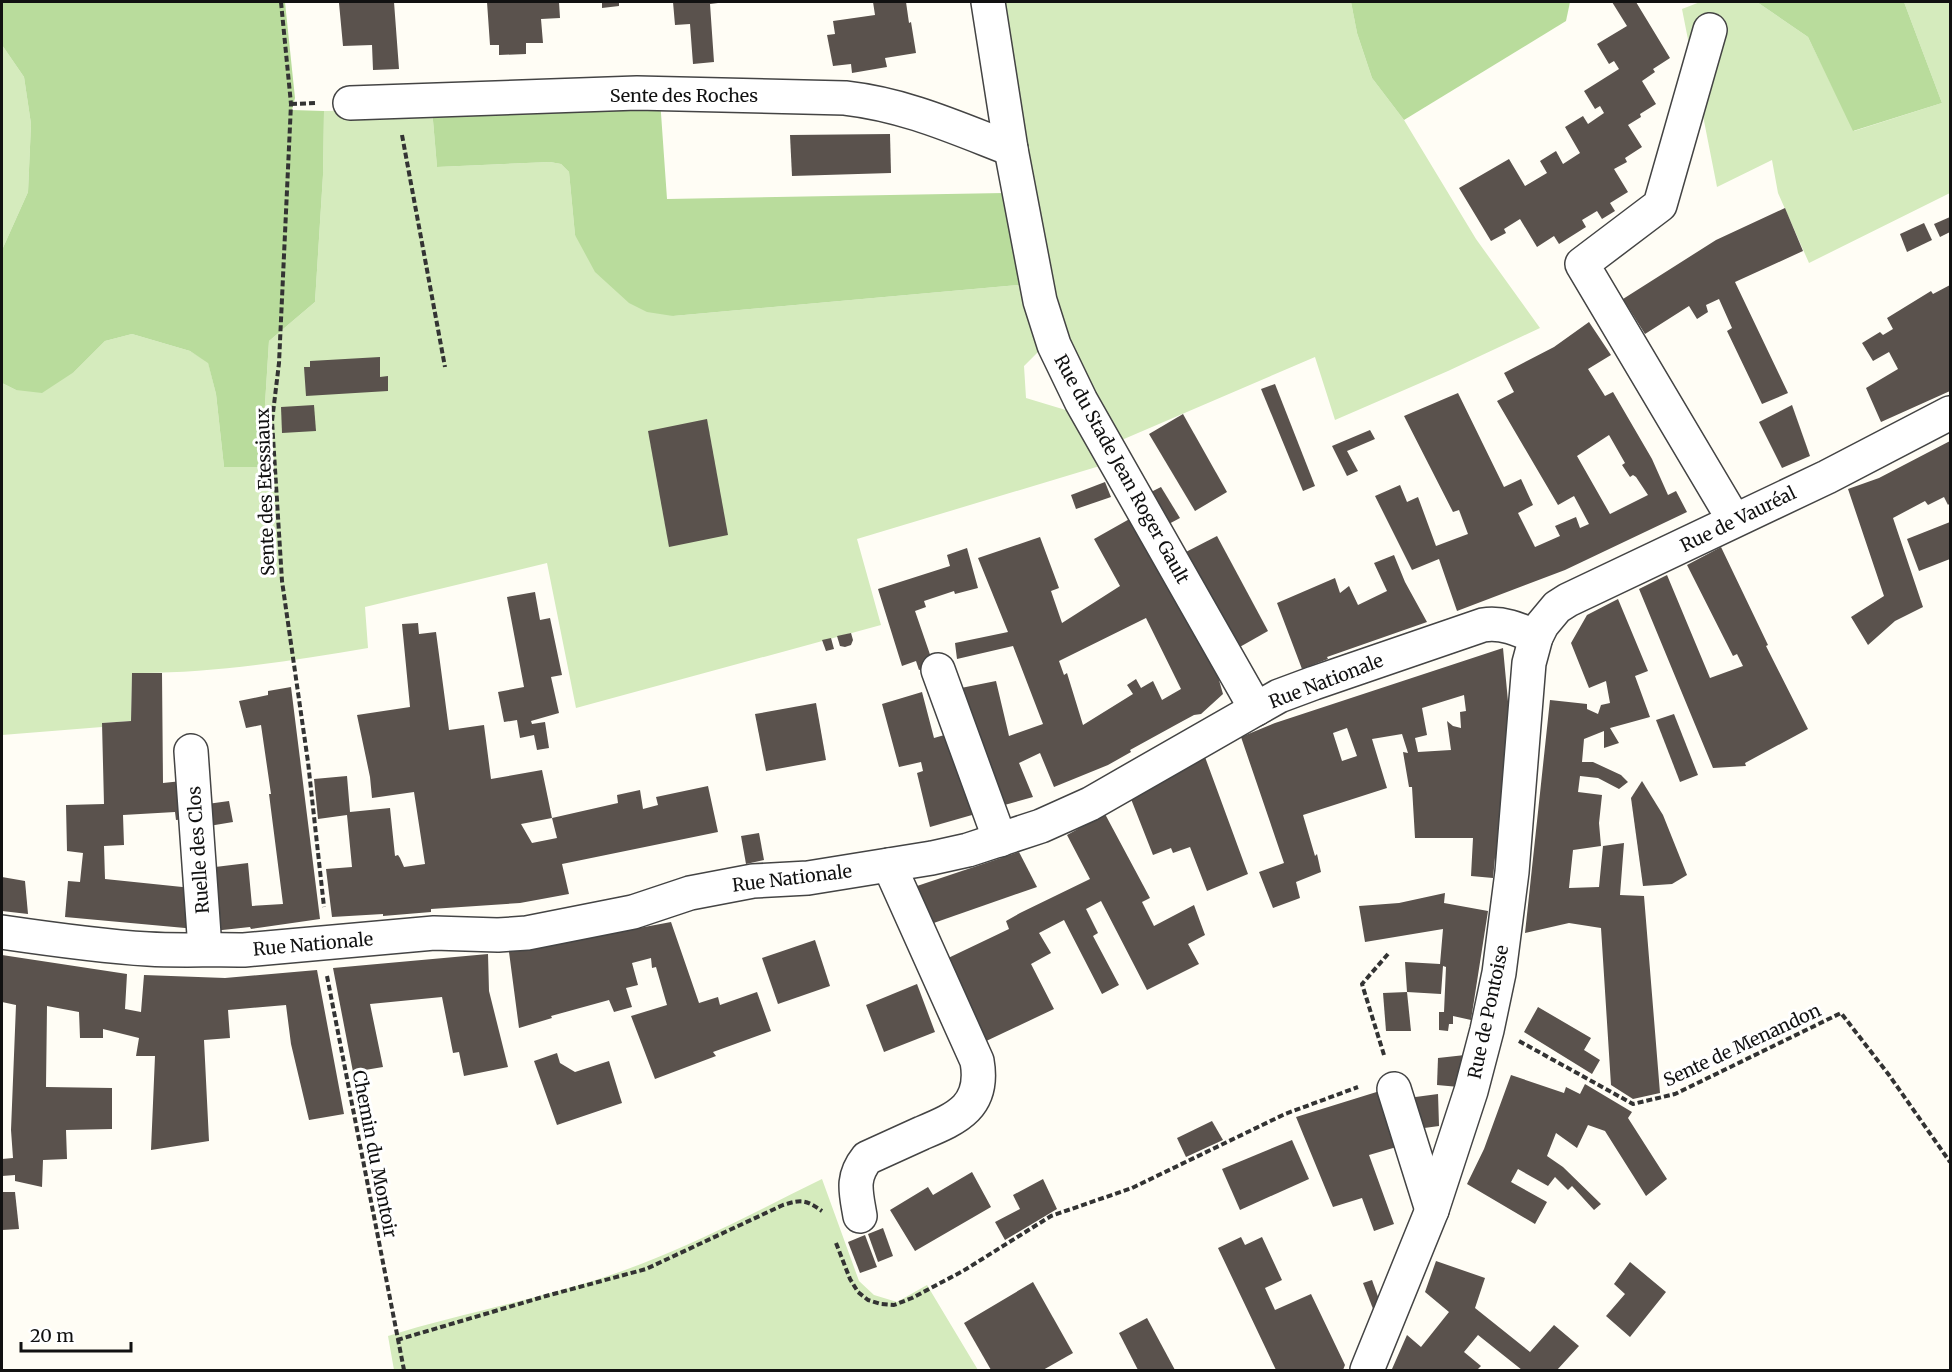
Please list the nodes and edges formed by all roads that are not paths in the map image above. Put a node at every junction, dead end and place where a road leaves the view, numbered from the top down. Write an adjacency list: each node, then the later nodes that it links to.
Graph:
1 (988, 2): 4 (street, Rue du Stade Jean Roger Gault)
2 (1710, 30): 6 (street)
3 (350, 103): 4 (street, Sente des Roches)
4 (1011, 149): 9 (street, Rue du Stade Jean Roger Gault)
5 (1950, 413): 6 (street, Rue de Vauréal)
6 (1734, 520): 7 (street, Rue de Vauréal)
7 (1536, 637): 9 (street, Rue Nationale); 16 (street, Rue de Pontoise)
8 (938, 670): 11 (street)
9 (1256, 709): 11 (street, Rue Nationale)
10 (190, 751): 14 (street, Ruelle des Clos)
11 (1000, 840): 12 (street, Rue Nationale)
12 (889, 865): 14 (street, Rue Nationale); 17 (street)
13 (2, 932): 14 (street, Rue Nationale)
14 (205, 949)
15 (1392, 1083): 16 (street)
16 (1432, 1209): 18 (street, Rue de Pontoise)
17 (860, 1216)
18 (1367, 1371)

